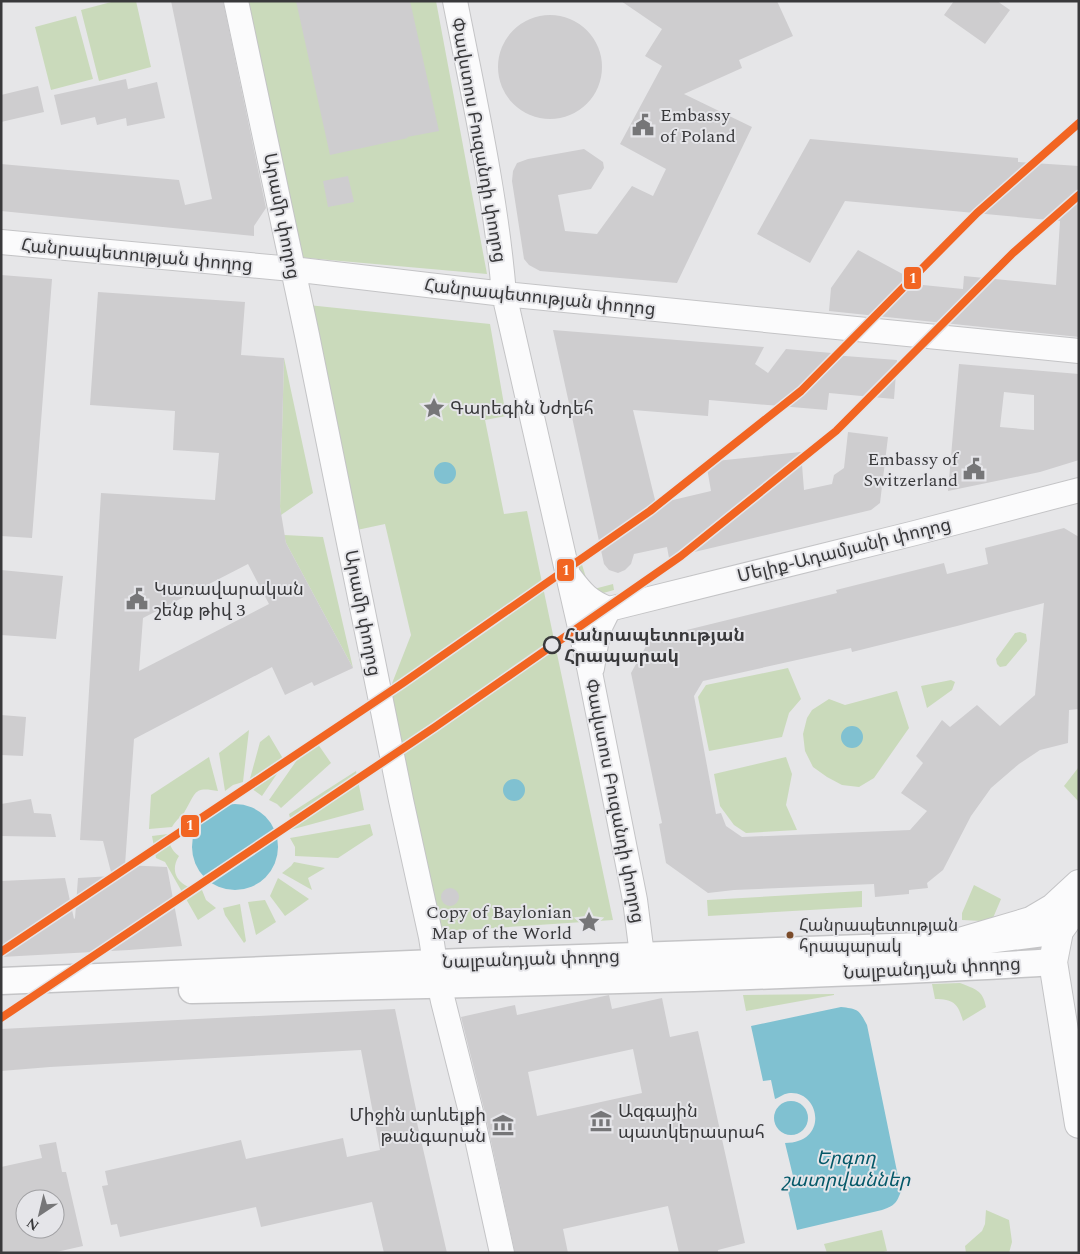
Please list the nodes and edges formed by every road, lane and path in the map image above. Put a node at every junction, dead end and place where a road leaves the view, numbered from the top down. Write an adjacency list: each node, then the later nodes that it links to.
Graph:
1 (236, 1): 4 (street, Արամի փողոց)
2 (454, 1): 5 (street, Փավստոս Բուզանդի փողոց)
3 (1, 242): 4 (street, Հանրապետության փողոց)
4 (292, 269): 5 (street, Հանրապետության փողոց); 17 (street, Արամի փողոց)
5 (504, 294): 6 (street, Հանրապետության փողոց); 8 (street, Փավստոս Բուզանդի փողոց)
6 (1079, 351)
7 (1079, 490): 9 (street, Մելիք-Ադամյանի փողոց)
8 (566, 572): 9 (street); 10 (street, Փավստոս Բուզանդի փողոց)
9 (610, 610): 10 (street)
10 (592, 682): 15 (street, Փավստոս Բուզանդի փողոց)
11 (1079, 884): 14 (main road)
12 (1079, 910): 13 (main road)
13 (1059, 930): 14 (main road, Նալբանդյան փողոց); 16 (main road)
14 (950, 945): 15 (main road, Նալբանդյան փողոց)
15 (642, 955): 17 (main road, Նալբանդյան փողոց)
16 (1053, 962): 17 (main road, Նալբանդյան փողոց); 20 (main road)
17 (437, 974): 18 (main road, Նալբանդյան փողոց); 19 (main road, Նալբանդյան փողոց); 21 (street, Արամի փողոց)
18 (1, 981)
19 (1, 999)
20 (1079, 1124)
21 (502, 1253)

